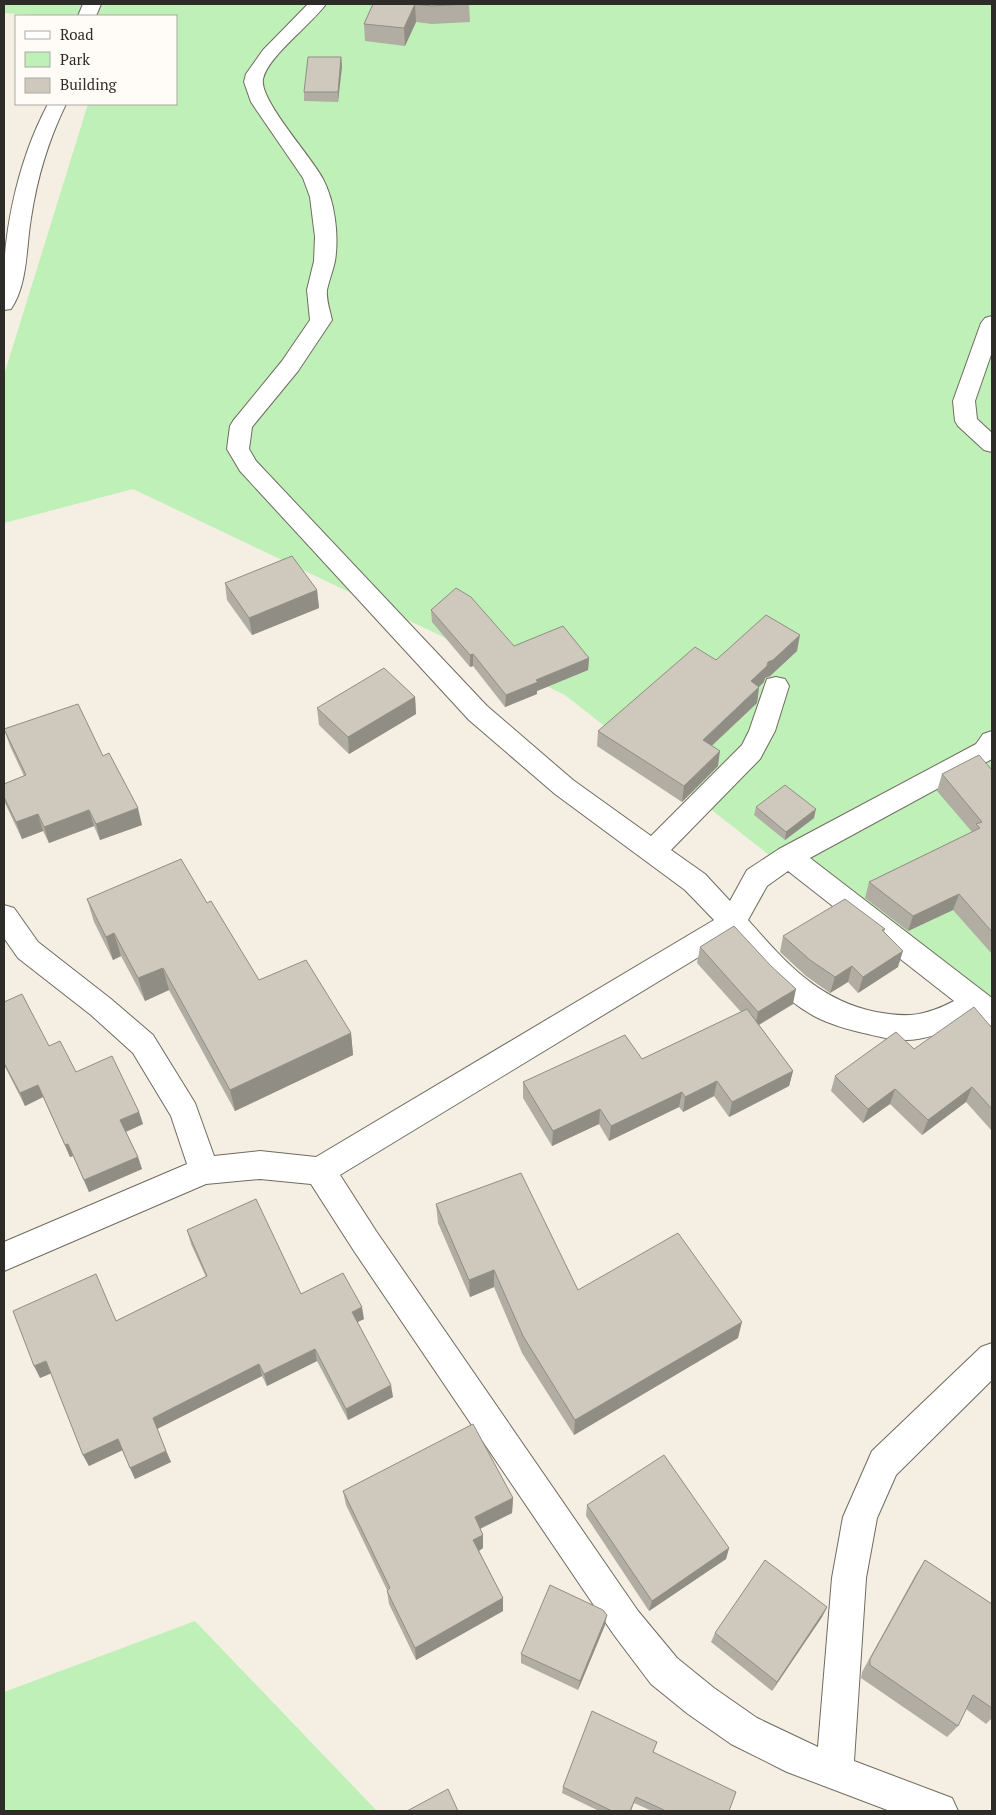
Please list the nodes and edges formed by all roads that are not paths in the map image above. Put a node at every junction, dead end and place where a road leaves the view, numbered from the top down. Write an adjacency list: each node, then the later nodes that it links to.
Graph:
1 (317, 4): 8 (street)
2 (56, 105): 3 (street)
3 (4, 304)
4 (992, 323): 5 (street)
5 (992, 445)
6 (776, 686): 8 (street)
7 (992, 741): 9 (street)
8 (653, 851): 11 (street)
9 (789, 857): 11 (street); 12 (street)
10 (4, 916): 13 (street)
11 (733, 922): 12 (street); 14 (street)
12 (985, 1008)
13 (204, 1170): 14 (street); 15 (street)
14 (320, 1171): 17 (street)
15 (4, 1257)
16 (992, 1358): 17 (street)
17 (835, 1772): 18 (street)
18 (939, 1811)

